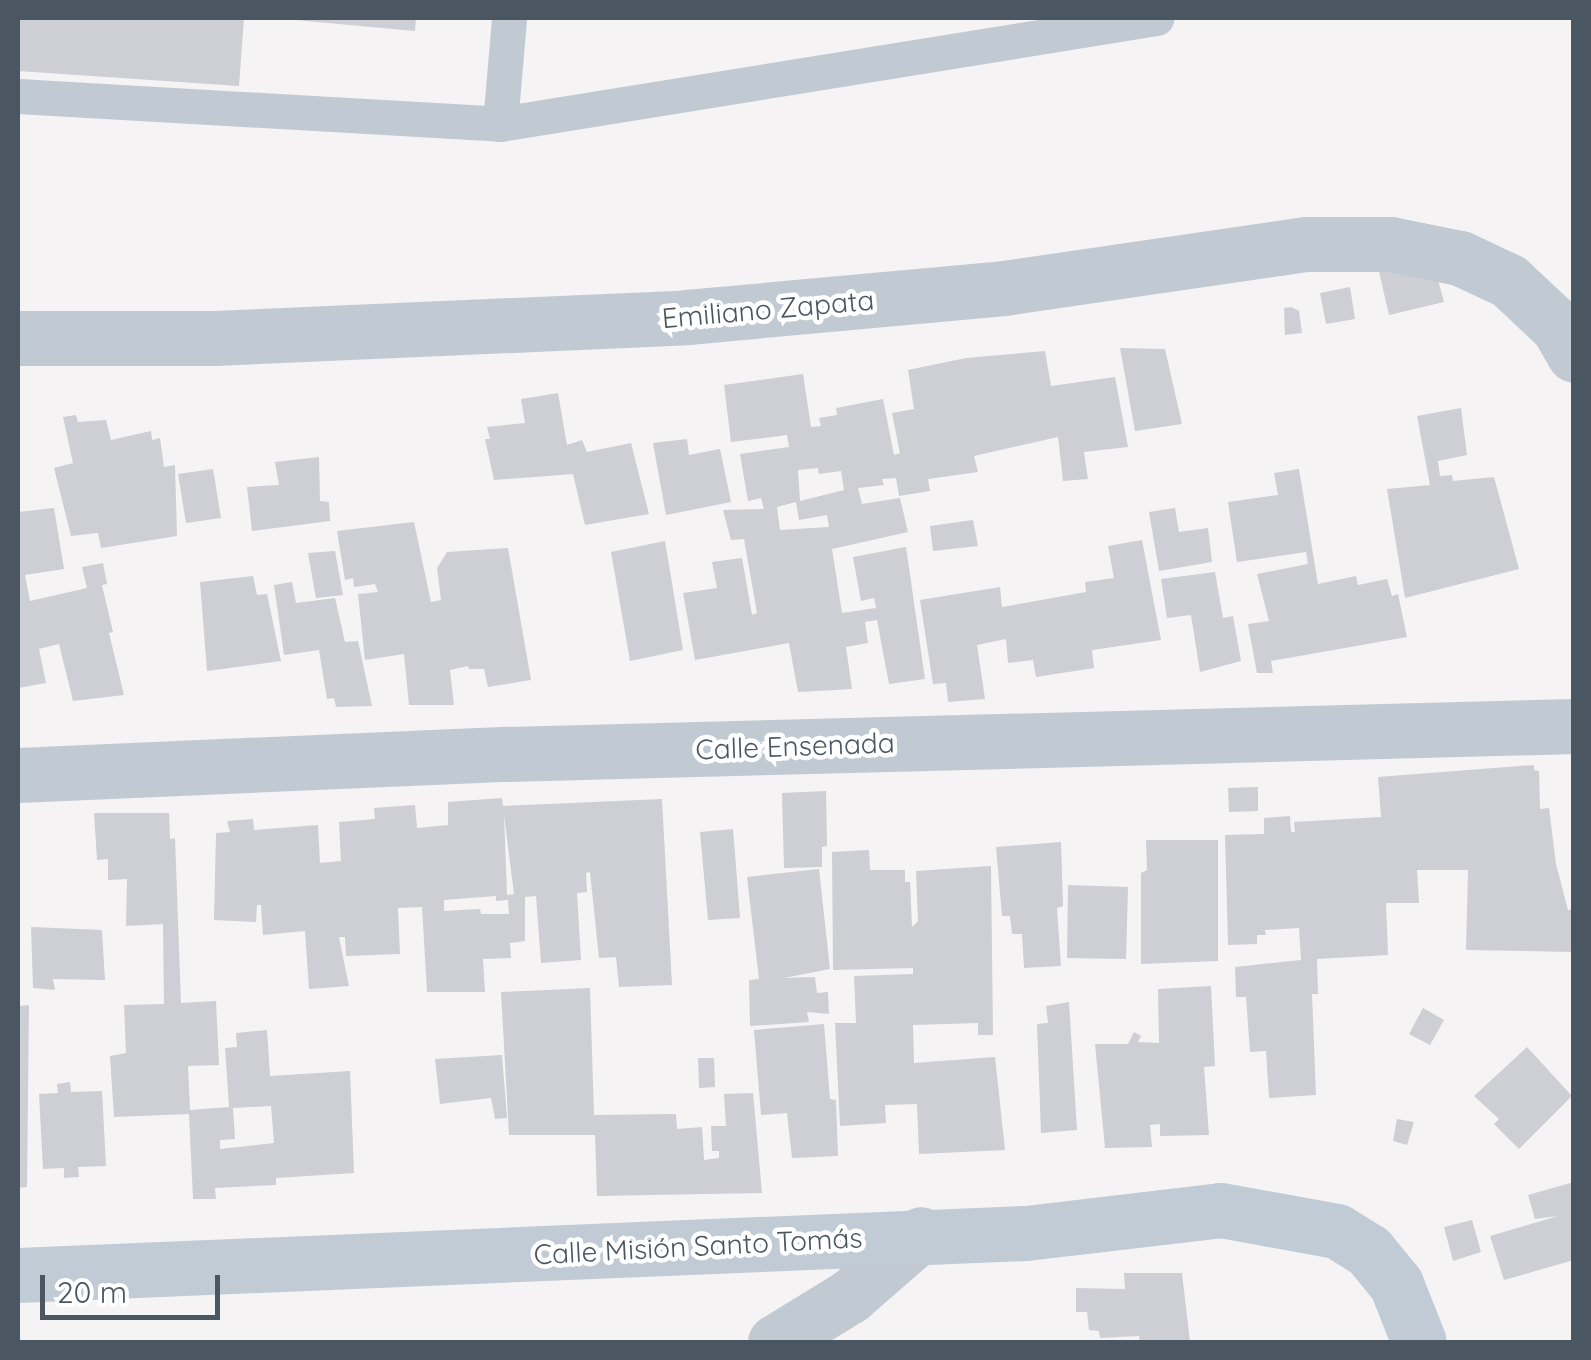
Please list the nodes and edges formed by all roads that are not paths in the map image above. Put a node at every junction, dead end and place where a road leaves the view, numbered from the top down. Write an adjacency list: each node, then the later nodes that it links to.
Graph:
1 (509, 18): 4 (lane)
2 (1157, 18): 4 (lane)
3 (23, 98): 4 (lane)
4 (500, 124)
5 (18, 338): 6 (street, Emiliano Zapata)
6 (1574, 355)
7 (1574, 726): 8 (street, Calle Ensenada)
8 (18, 775)
9 (921, 1234): 10 (street, Calle Misión Santo Tomás); 11 (street); 12 (street, Calle Misión Santo Tomás)
10 (18, 1275)
11 (775, 1342)
12 (1419, 1342)

